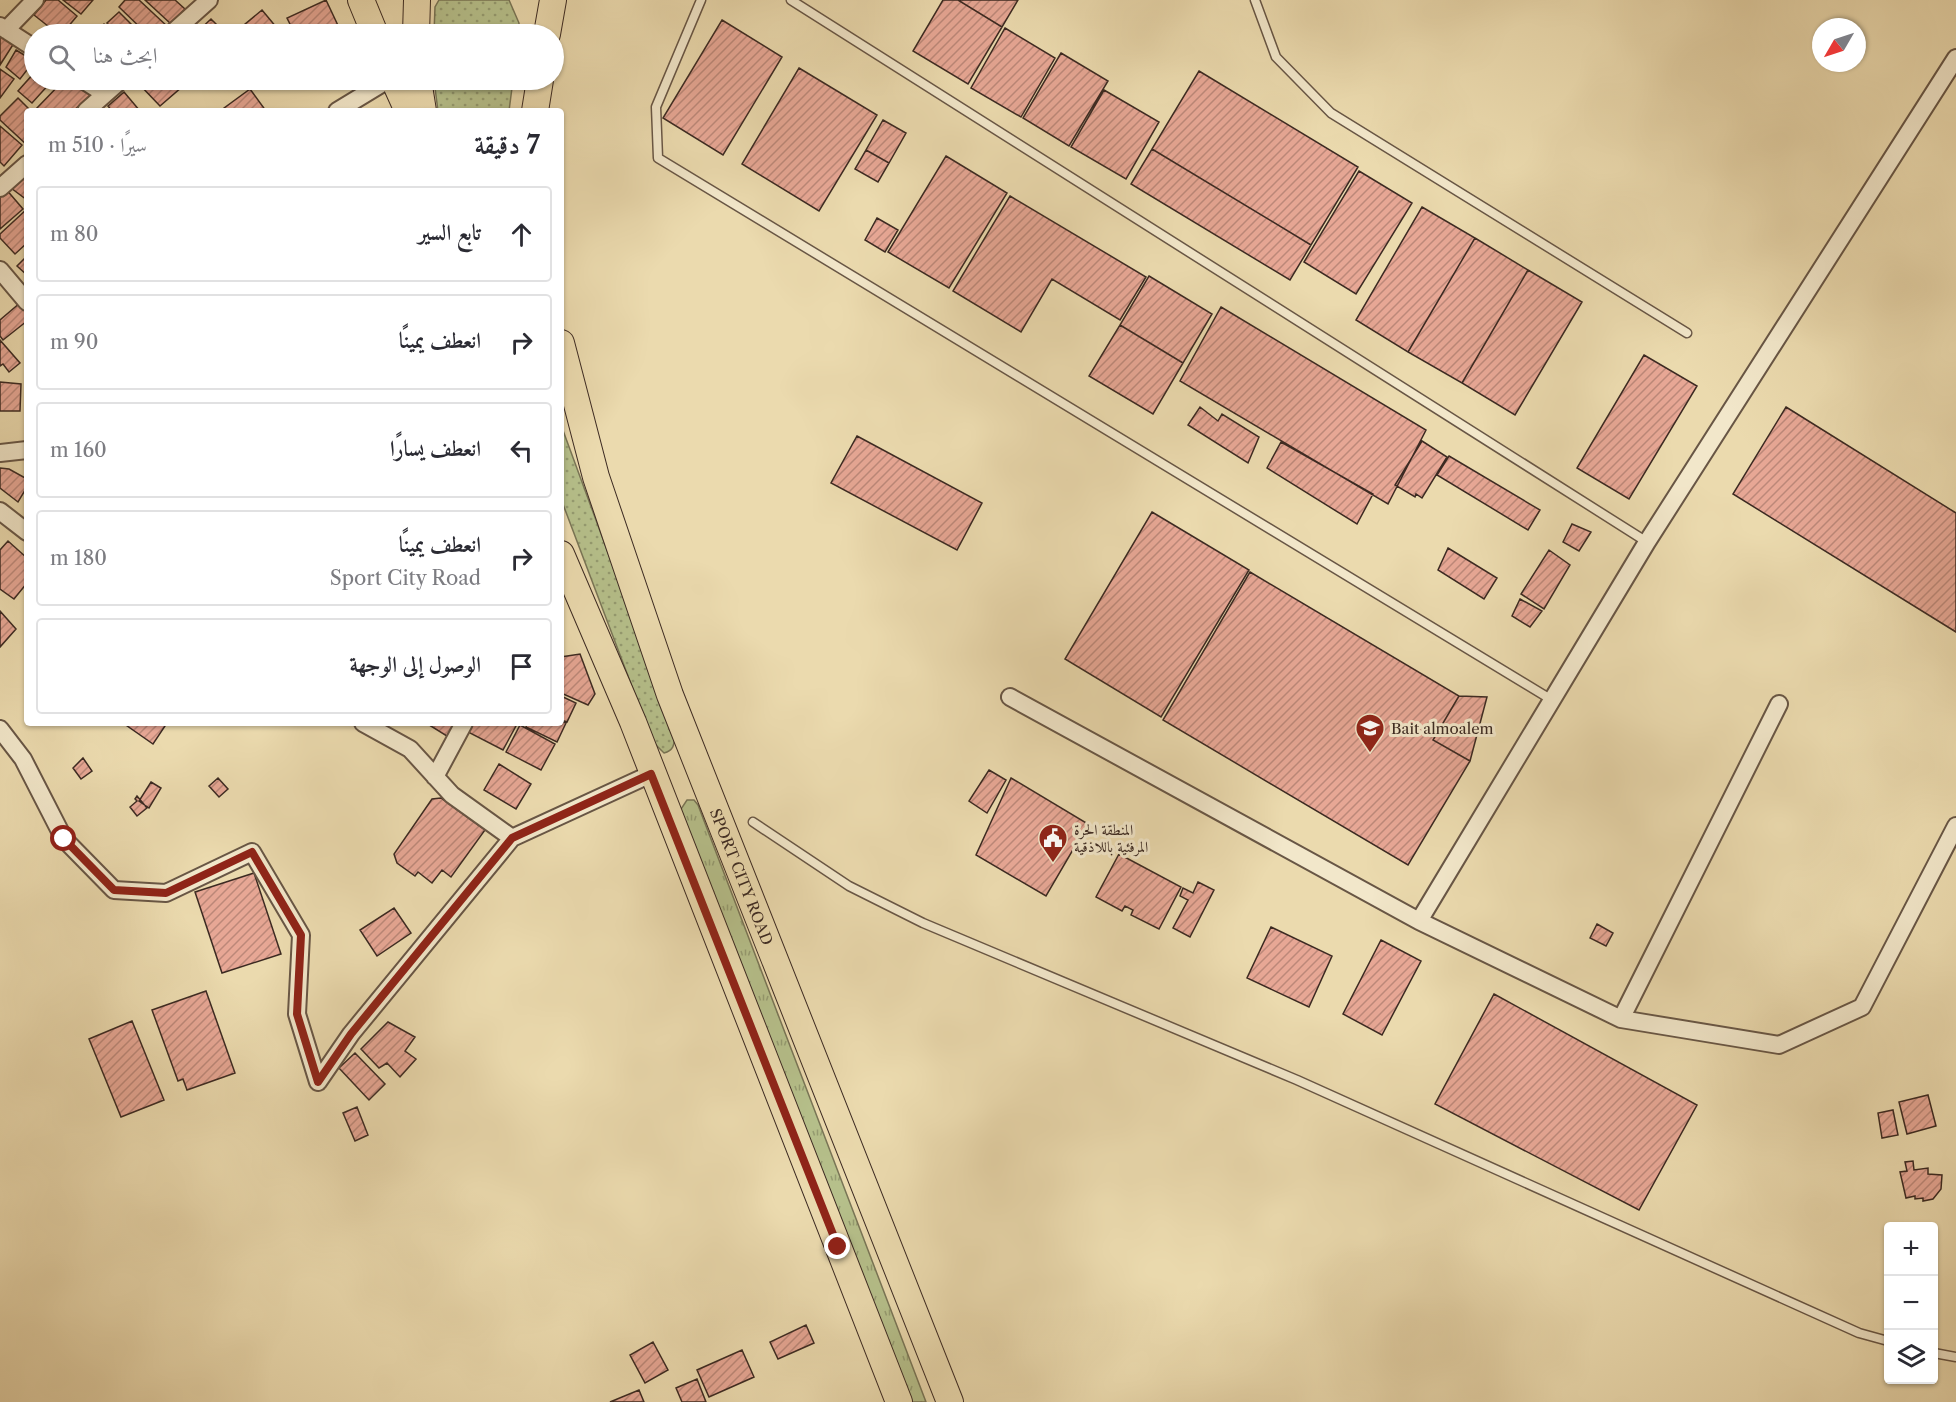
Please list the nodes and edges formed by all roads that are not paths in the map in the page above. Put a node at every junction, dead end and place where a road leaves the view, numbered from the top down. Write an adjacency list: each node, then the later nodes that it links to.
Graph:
1 (35, 0): 13 (street)
2 (209, 0): 9 (street)
3 (361, 0): 10 (main road)
4 (417, 0): 11 (main road)
5 (553, 0): 12 (main road)
6 (701, 0): 41 (lane)
7 (791, 0): 38 (lane)
8 (1255, 0): 32 (lane)
9 (182, 24)
10 (371, 24)
11 (416, 24)
12 (549, 24)
13 (3, 28): 14 (street)
14 (24, 42)
15 (1956, 58): 38 (street)
16 (99, 90): 22 (street)
17 (110, 90): 22 (street)
18 (372, 90): 24 (street)
19 (399, 90): 25 (main road)
20 (420, 90): 26 (main road)
21 (538, 90): 27 (main road)
22 (105, 94): 23 (street)
23 (89, 108)
24 (342, 108)
25 (407, 108)
26 (423, 108)
27 (535, 108)
28 (24, 167): 29 (street)
29 (0, 188)
30 (0, 270): 31 (street)
31 (24, 298)
32 (1688, 333)
33 (564, 354): 57 (main road, SPORT CITY ROAD)
34 (24, 450): 35 (street)
35 (0, 453)
36 (0, 512): 37 (street)
37 (24, 530)
38 (1647, 542): 41 (street)
39 (564, 561): 46 (main road)
40 (1010, 697): 51 (street)
41 (1552, 700): 51 (street)
42 (1779, 704): 52 (street)
43 (368, 726): 47 (street)
44 (462, 726): 47 (street)
45 (0, 729): 50 (street)
46 (651, 774): 50 (street); 56 (main road)
47 (435, 777): 50 (street)
48 (753, 822): 53 (lane)
49 (1956, 826): 52 (street)
50 (512, 838)
51 (1419, 921): 52 (street)
52 (1621, 1019)
53 (1884, 1340)
54 (1938, 1354): 55 (lane)
55 (1956, 1357)
56 (898, 1402)
57 (950, 1402)

